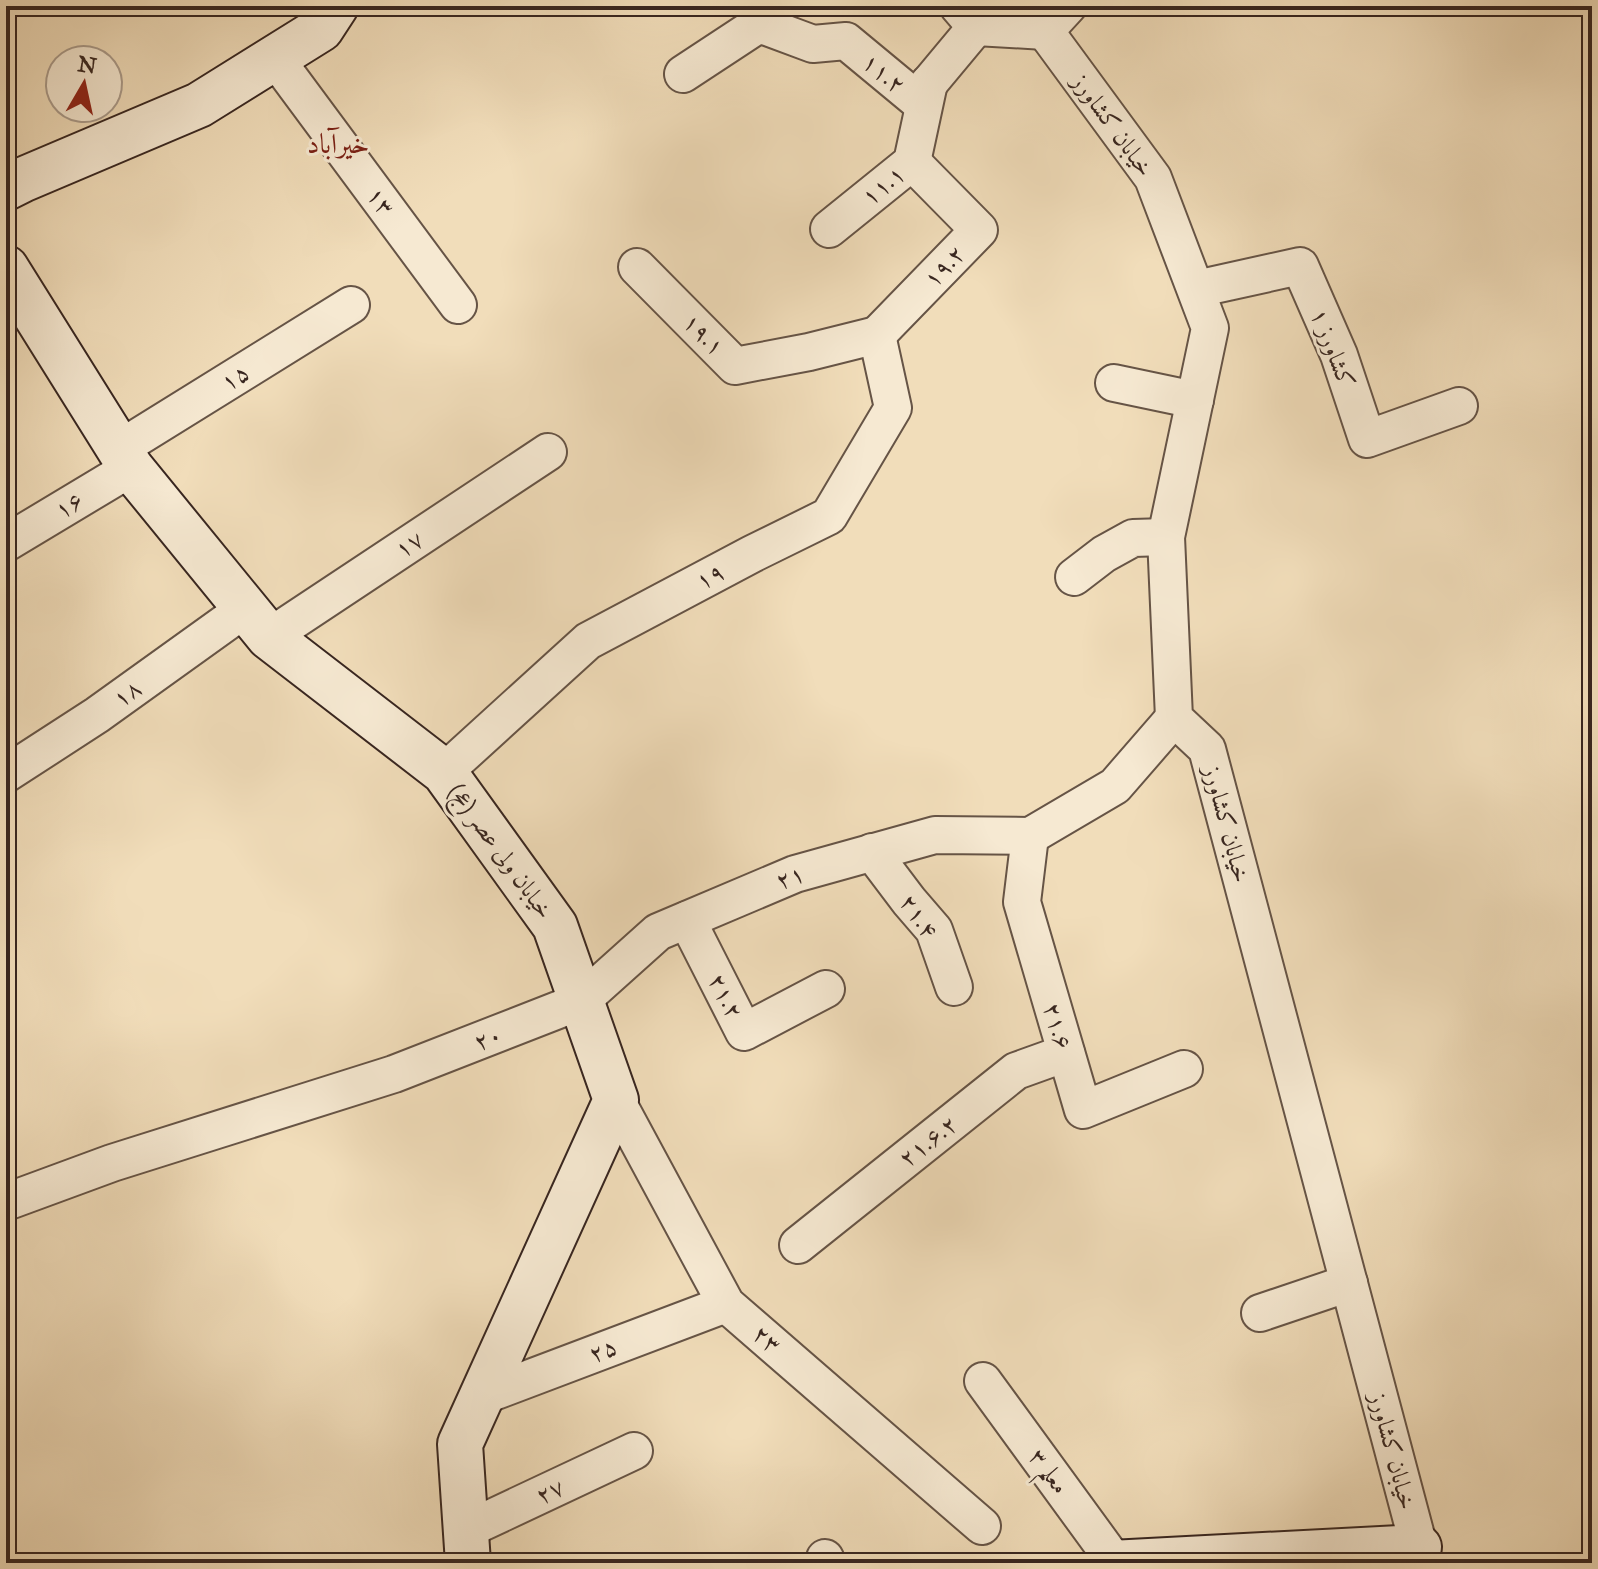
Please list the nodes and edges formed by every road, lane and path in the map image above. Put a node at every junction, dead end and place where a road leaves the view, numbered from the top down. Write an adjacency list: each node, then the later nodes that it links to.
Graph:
1 (336, 6): 4 (street)
2 (967, 16): 3 (street); 6 (street, ۱۱.۲)
3 (1056, 18): 12 (street, خیابان کشاورز)
4 (275, 58): 8 (street); 14 (street, ۱۳)
5 (683, 74): 6 (street, ۱۱.۲)
6 (929, 83): 7 (street, ۱۱.۱)
7 (912, 162): 9 (street, ۱۱.۱); 15 (street, ۱۹.۲)
8 (6, 188)
9 (829, 229)
10 (637, 267): 15 (street, ۱۹.۱)
11 (6, 268): 20 (street, خیابان ولی عصر (عج))
12 (1196, 289): 17 (street, خیابان کشاورز); 18 (street, ۱ کشاورز)
13 (351, 305): 20 (street, ۱۵)
14 (458, 305)
15 (877, 335): 26 (street, ۱۹)
16 (1114, 383): 17 (street)
17 (1195, 400): 21 (street, خیابان کشاورز)
18 (1459, 406)
19 (548, 452): 24 (street, ۱۷)
20 (125, 458): 22 (street, ۱۶); 24 (street, خیابان ولی عصر (عج))
21 (1166, 537): 23 (street); 25 (street, خیابان کشاورز)
22 (6, 543)
23 (1074, 577)
24 (257, 622): 26 (street, خیابان ولی عصر (عج)); 27 (street, ۱۸)
25 (1174, 718): 28 (street); 39 (street, خیابان کشاورز)
26 (444, 772): 33 (street, خیابان ولی عصر (عج))
27 (6, 774)
28 (1030, 836): 29 (street, ۲۱); 34 (street, ۲۱.۶)
29 (872, 852): 30 (street, ۲۱); 31 (street, ۲۱.۴)
30 (687, 920): 32 (street, ۲۱.۲); 33 (street, ۲۱)
31 (954, 987)
32 (826, 989)
33 (581, 1001): 36 (street, خیابان ولی عصر (عج)); 37 (street, ۲۰)
34 (1066, 1053): 35 (street, ۲۱.۶); 38 (street, ۲۱.۶.۲)
35 (1184, 1069)
36 (616, 1100): 40 (street, ۲۳); 43 (street)
37 (6, 1202)
38 (798, 1245)
39 (1349, 1283): 41 (street); 47 (street, خیابان کشاورز)
40 (726, 1304): 43 (street, ۲۵); 45 (street, ۲۳)
41 (1260, 1313)
42 (983, 1381): 48 (street, ۳ معلم)
43 (480, 1397): 46 (street)
44 (634, 1451): 46 (street, ۲۷)
45 (982, 1526)
46 (467, 1547)
47 (1422, 1555): 48 (street)
48 (1113, 1562)

